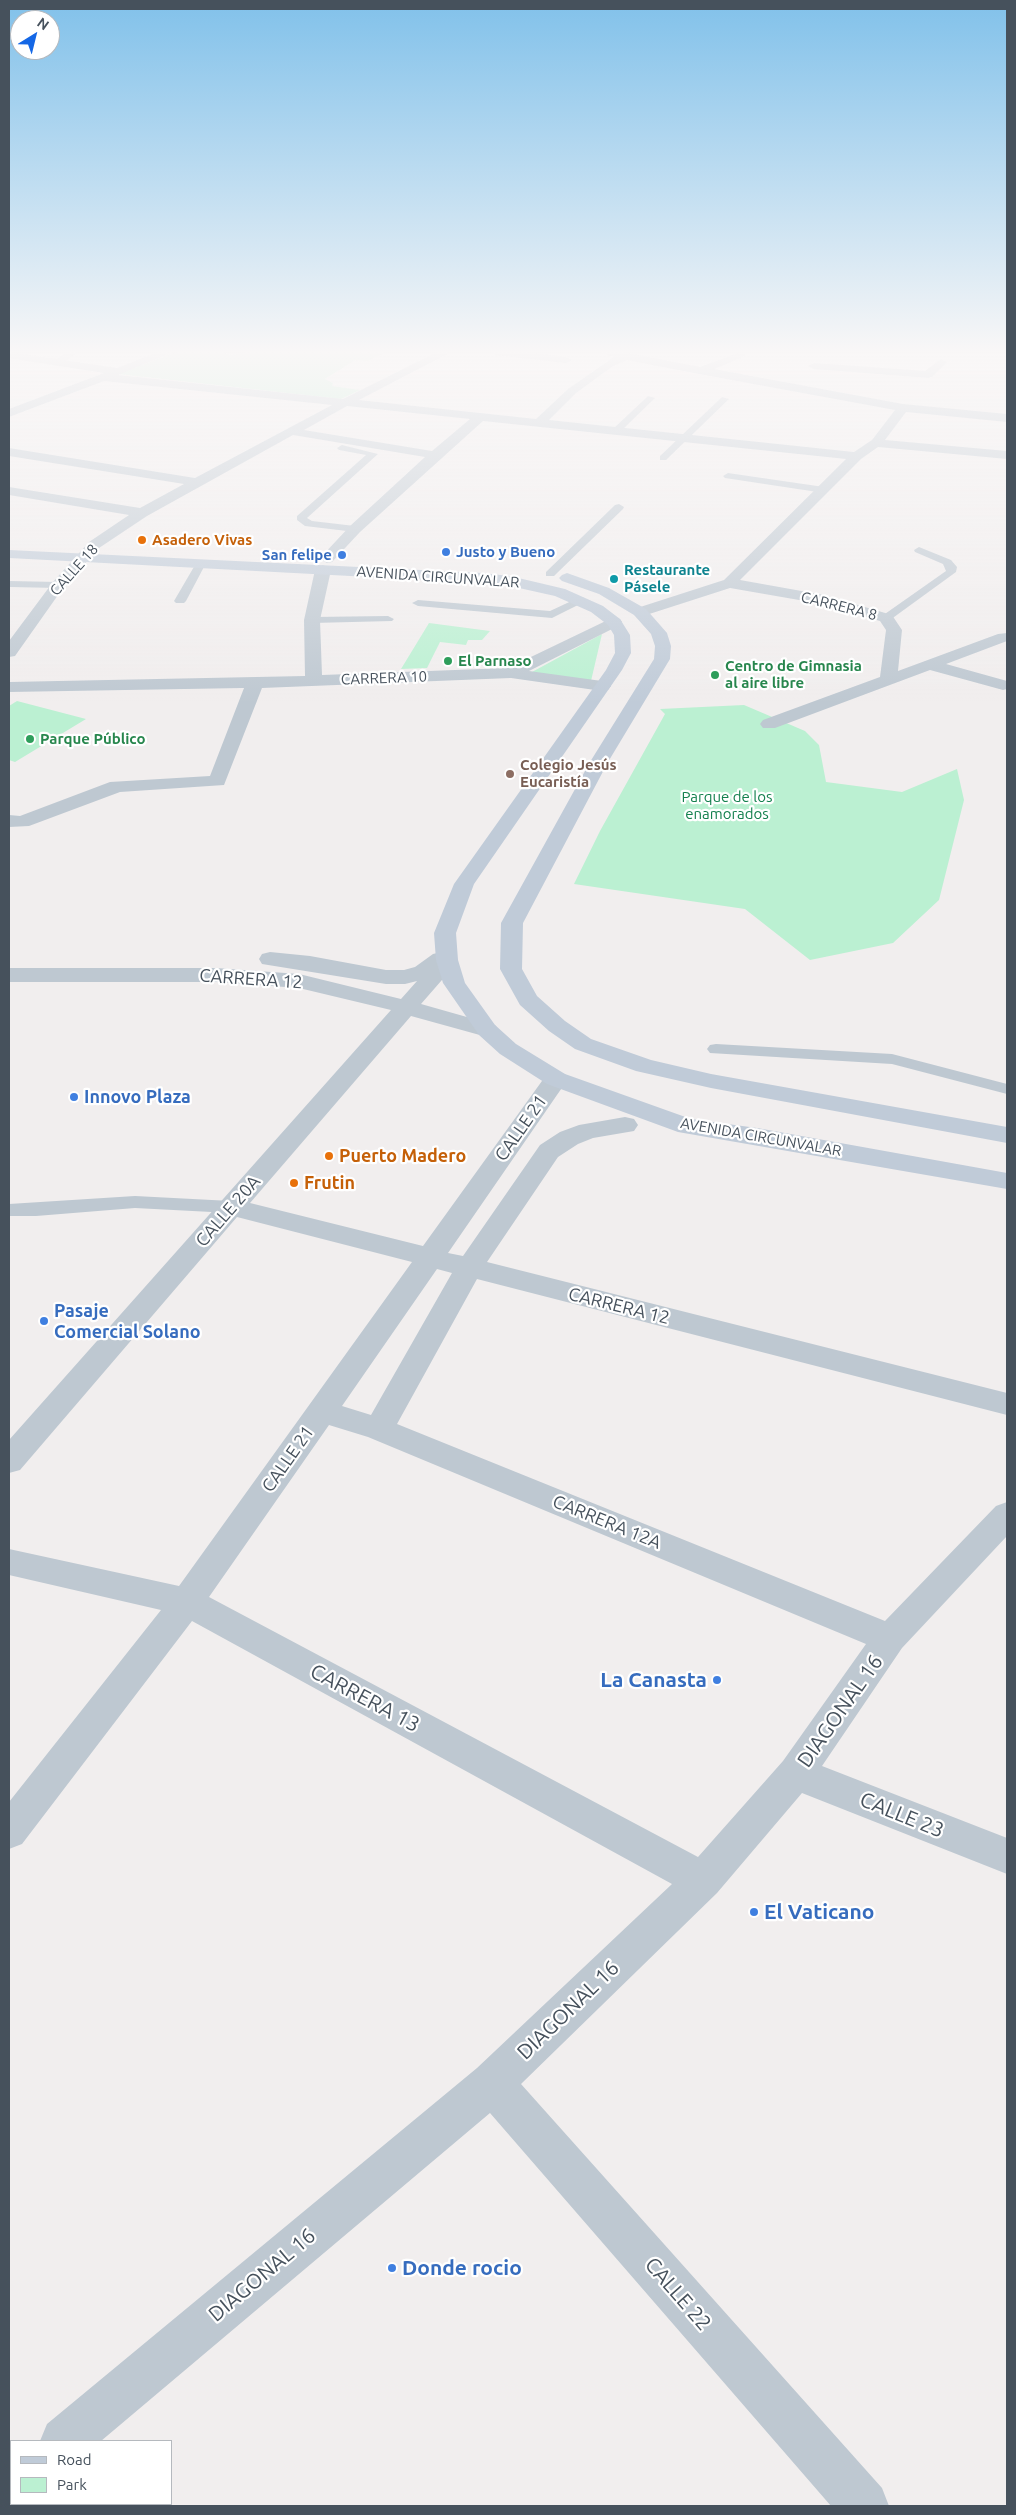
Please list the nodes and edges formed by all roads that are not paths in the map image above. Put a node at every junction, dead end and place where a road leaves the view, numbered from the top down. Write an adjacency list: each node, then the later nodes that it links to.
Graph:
1 (118, 469): 7 (street)
2 (220, 469): 7 (street, CALLE 18)
3 (356, 469): 12 (lane)
4 (419, 469): 12 (street)
5 (843, 469): 8 (street)
6 (728, 476): 8 (lane)
7 (197, 482): 11 (street, CALLE 18)
8 (824, 490): 21 (street)
9 (9, 491): 11 (street)
10 (619, 506): 20 (lane)
11 (142, 513): 14 (street, CALLE 18)
12 (355, 529): 18 (street)
13 (9, 542): 14 (main road, AVENIDA CIRCUNVALAR)
14 (94, 545): 17 (street, CALLE 18); 18 (main road, AVENIDA CIRCUNVALAR)
15 (919, 550): 28 (lane)
16 (9, 554): 17 (main road, AVENIDA CIRCUNVALAR)
17 (83, 557): 19 (main road, AVENIDA CIRCUNVALAR); 23 (street, CALLE 18)
18 (325, 564): 19 (main road, AVENIDA CIRCUNVALAR); 20 (main road, AVENIDA CIRCUNVALAR); 24 (main road, AVENIDA CIRCUNVALAR); 30 (street)
19 (200, 565): 25 (lane)
20 (550, 574): 27 (main road, AVENIDA CIRCUNVALAR)
21 (729, 583): 27 (street); 28 (street, CARRERA 8)
22 (9, 584): 23 (lane)
23 (58, 585): 33 (street, CALLE 18)
24 (580, 600): 26 (lane); 31 (main road, AVENIDA CIRCUNVALAR)
25 (180, 601)
26 (418, 603)
27 (640, 612): 42 (main road, AVENIDA CIRCUNVALAR)
28 (886, 618): 37 (street, CARRERA 8)
29 (388, 619): 30 (lane)
30 (312, 620): 36 (street)
31 (614, 622): 35 (street); 40 (main road, AVENIDA CIRCUNVALAR)
32 (1004, 637): 34 (street)
33 (11, 647)
34 (929, 665): 37 (street); 39 (street)
35 (511, 673): 36 (street, CARRERA 10); 40 (street, CARRERA 10)
36 (314, 680): 38 (street, CARRERA 10)
37 (888, 680): 43 (street)
38 (254, 683): 41 (street, CARRERA 10); 44 (street)
39 (1003, 685)
40 (602, 686): 42 (main road); 45 (main road, AVENIDA CIRCUNVALAR)
41 (9, 687)
42 (644, 691): 55 (main road, AVENIDA CIRCUNVALAR)
43 (770, 724)
44 (9, 821)
45 (446, 958): 47 (street, CARRERA 12); 49 (street, CALLE 20A); 50 (main road, AVENIDA CIRCUNVALAR)
46 (9, 960): 47 (street, CARRERA 12)
47 (261, 968): 48 (street, CARRERA 12); 49 (street, CARRERA 12)
48 (9, 975)
49 (405, 1008): 50 (street, CARRERA 12); 57 (street, CALLE 20A)
50 (487, 1030): 52 (main road, AVENIDA CIRCUNVALAR)
51 (716, 1049): 53 (lane)
52 (556, 1079): 56 (main road, AVENIDA CIRCUNVALAR); 59 (street, CALLE 21)
53 (1007, 1089)
54 (625, 1125): 60 (street, CALLE 21)
55 (1007, 1135)
56 (1007, 1181)
57 (231, 1207): 58 (lane); 59 (street, CARRERA 12); 64 (street, CALLE 20A)
58 (9, 1210)
59 (430, 1258): 60 (street, CARRERA 12); 62 (street, CALLE 21)
60 (469, 1268): 61 (street, CARRERA 12); 63 (street, CALLE 21)
61 (1007, 1404)
62 (322, 1411): 63 (street, CARRERA 12A); 67 (street, CALLE 21)
63 (379, 1429): 68 (street, CARRERA 12A)
64 (9, 1461)
65 (1007, 1515): 68 (street, DIAGONAL 16)
66 (9, 1562): 67 (street, CARRERA 13)
67 (187, 1602): 70 (street, CALLE 21); 72 (street, CARRERA 13)
68 (890, 1638): 69 (street, DIAGONAL 16)
69 (796, 1773): 71 (street, CALLE 23); 72 (street, DIAGONAL 16)
70 (9, 1831)
71 (1007, 1856)
72 (704, 1880): 73 (street, DIAGONAL 16)
73 (492, 2082): 74 (street, DIAGONAL 16); 75 (street, CALLE 22)
74 (65, 2440)
75 (864, 2506)

